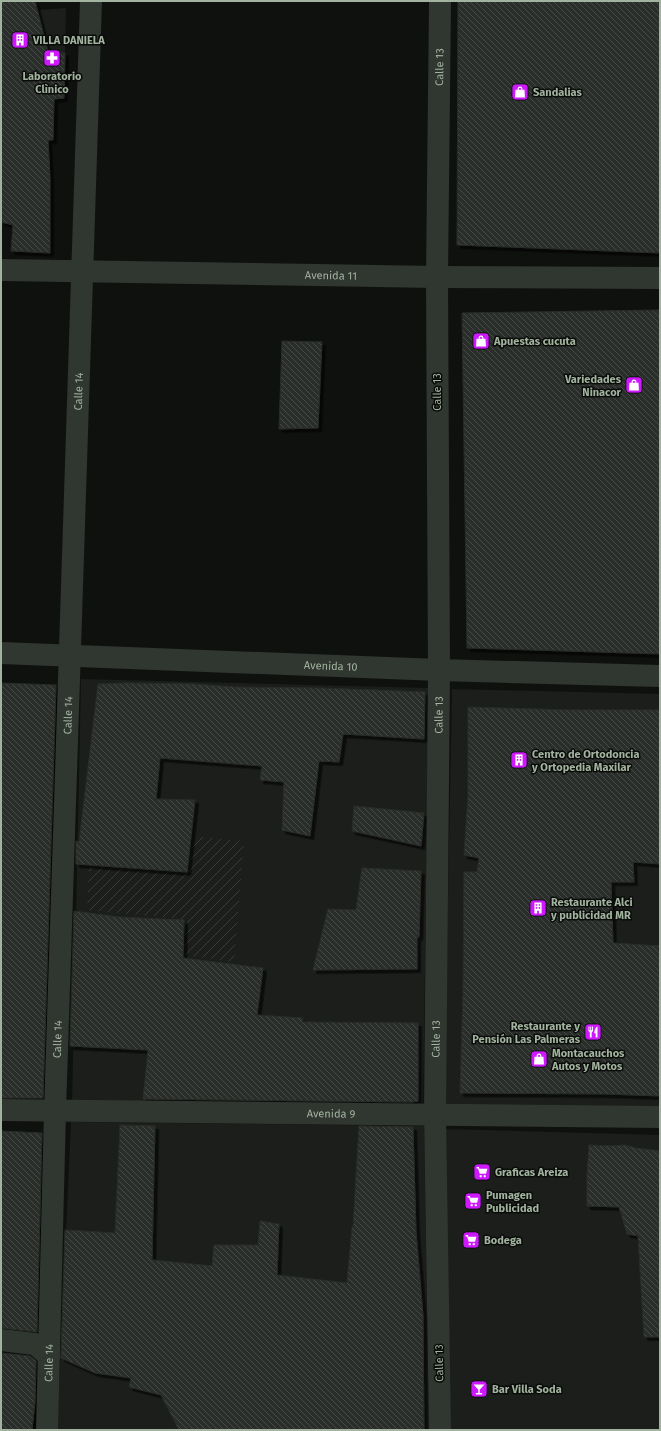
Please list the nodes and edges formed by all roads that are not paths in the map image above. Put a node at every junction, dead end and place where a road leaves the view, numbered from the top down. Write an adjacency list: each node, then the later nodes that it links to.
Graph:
1 (91, 1): 4 (street, Calle 14)
2 (440, 1): 5 (street, Calle 13)
3 (1, 270): 4 (street, Avenida 11)
4 (82, 272): 5 (street, Avenida 11); 8 (street, Calle 14)
5 (437, 277): 6 (street, Avenida 11); 9 (street, Calle 13)
6 (660, 278)
7 (1, 653): 8 (street, Avenida 10)
8 (71, 656): 9 (street, Avenida 10); 12 (street, Calle 14)
9 (439, 670): 10 (street, Avenida 10); 13 (street, Calle 13)
10 (660, 676)
11 (1, 1110): 12 (street, Avenida 9)
12 (55, 1111): 13 (street, Avenida 9); 16 (street, Calle 14)
13 (435, 1115): 14 (street, Avenida 9); 18 (street, Calle 13)
14 (660, 1117)
15 (1, 1340): 16 (street)
16 (49, 1356): 17 (street, Calle 14)
17 (47, 1430)
18 (440, 1430)

